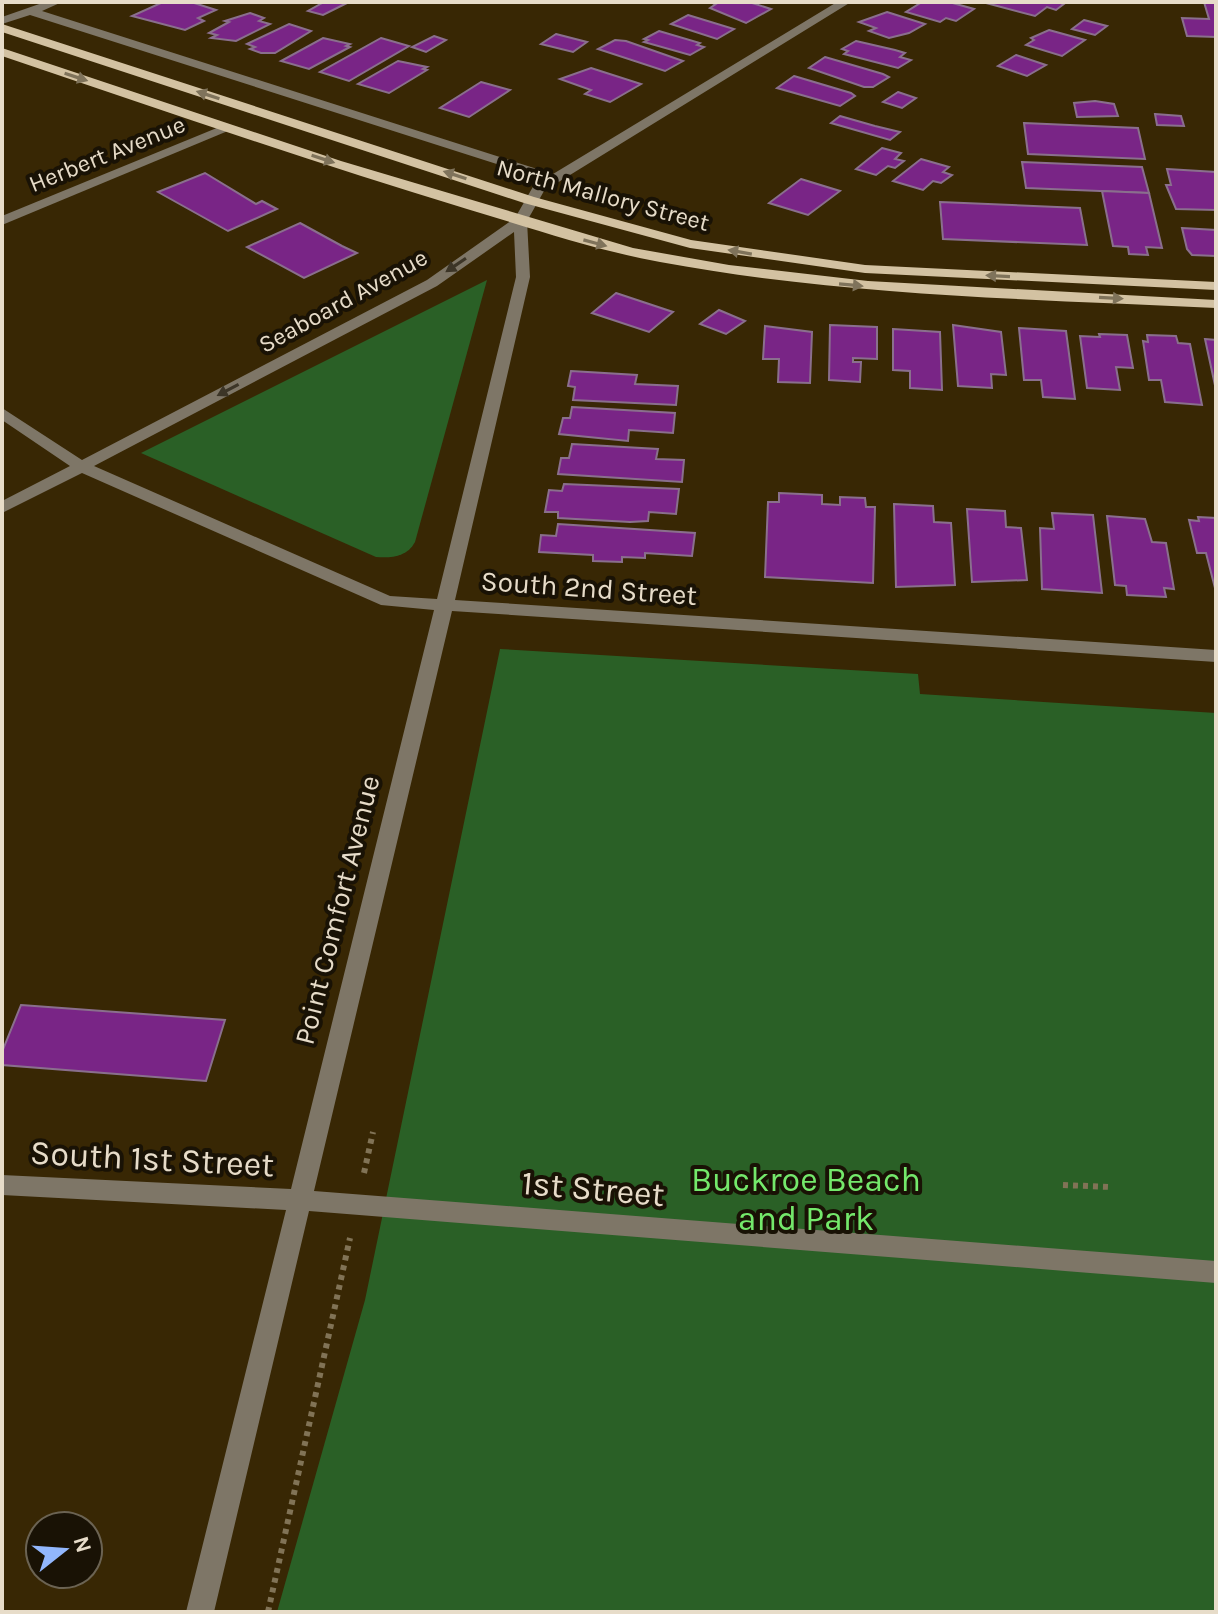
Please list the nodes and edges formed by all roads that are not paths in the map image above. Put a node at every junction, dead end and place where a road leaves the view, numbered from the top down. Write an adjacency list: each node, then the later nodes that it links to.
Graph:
1 (56, 2): 3 (street)
2 (845, 2): 8 (street)
3 (30, 11): 4 (street); 8 (street, North Mallory Street)
4 (2, 21)
5 (2, 28): 9 (main road, North Mallory Street, one-way to 5)
6 (2, 52): 7 (main road, North Mallory Street, one-way to 7)
7 (229, 128): 10 (street, Herbert Avenue); 11 (main road, North Mallory Street, one-way to 11)
8 (554, 178): 9 (street)
9 (529, 200): 11 (street); 12 (main road, North Mallory Street, one-way to 9)
10 (2, 221)
11 (520, 221): 13 (main road, North Mallory Street, one-way to 13); 15 (street, Seaboard Avenue, one-way to 15); 17 (street, Point Comfort Avenue)
12 (1216, 286)
13 (1216, 304)
14 (2, 413): 15 (street, South 2nd Street)
15 (82, 467): 16 (street, Seaboard Avenue); 17 (street, South 2nd Street)
16 (2, 508)
17 (444, 607): 18 (street, South 2nd Street); 20 (street, Point Comfort Avenue)
18 (1216, 656)
19 (2, 1185): 20 (street, South 1st Street)
20 (299, 1200): 21 (street, 1st Street); 22 (street, Point Comfort Avenue)
21 (1216, 1272)
22 (200, 1612)

